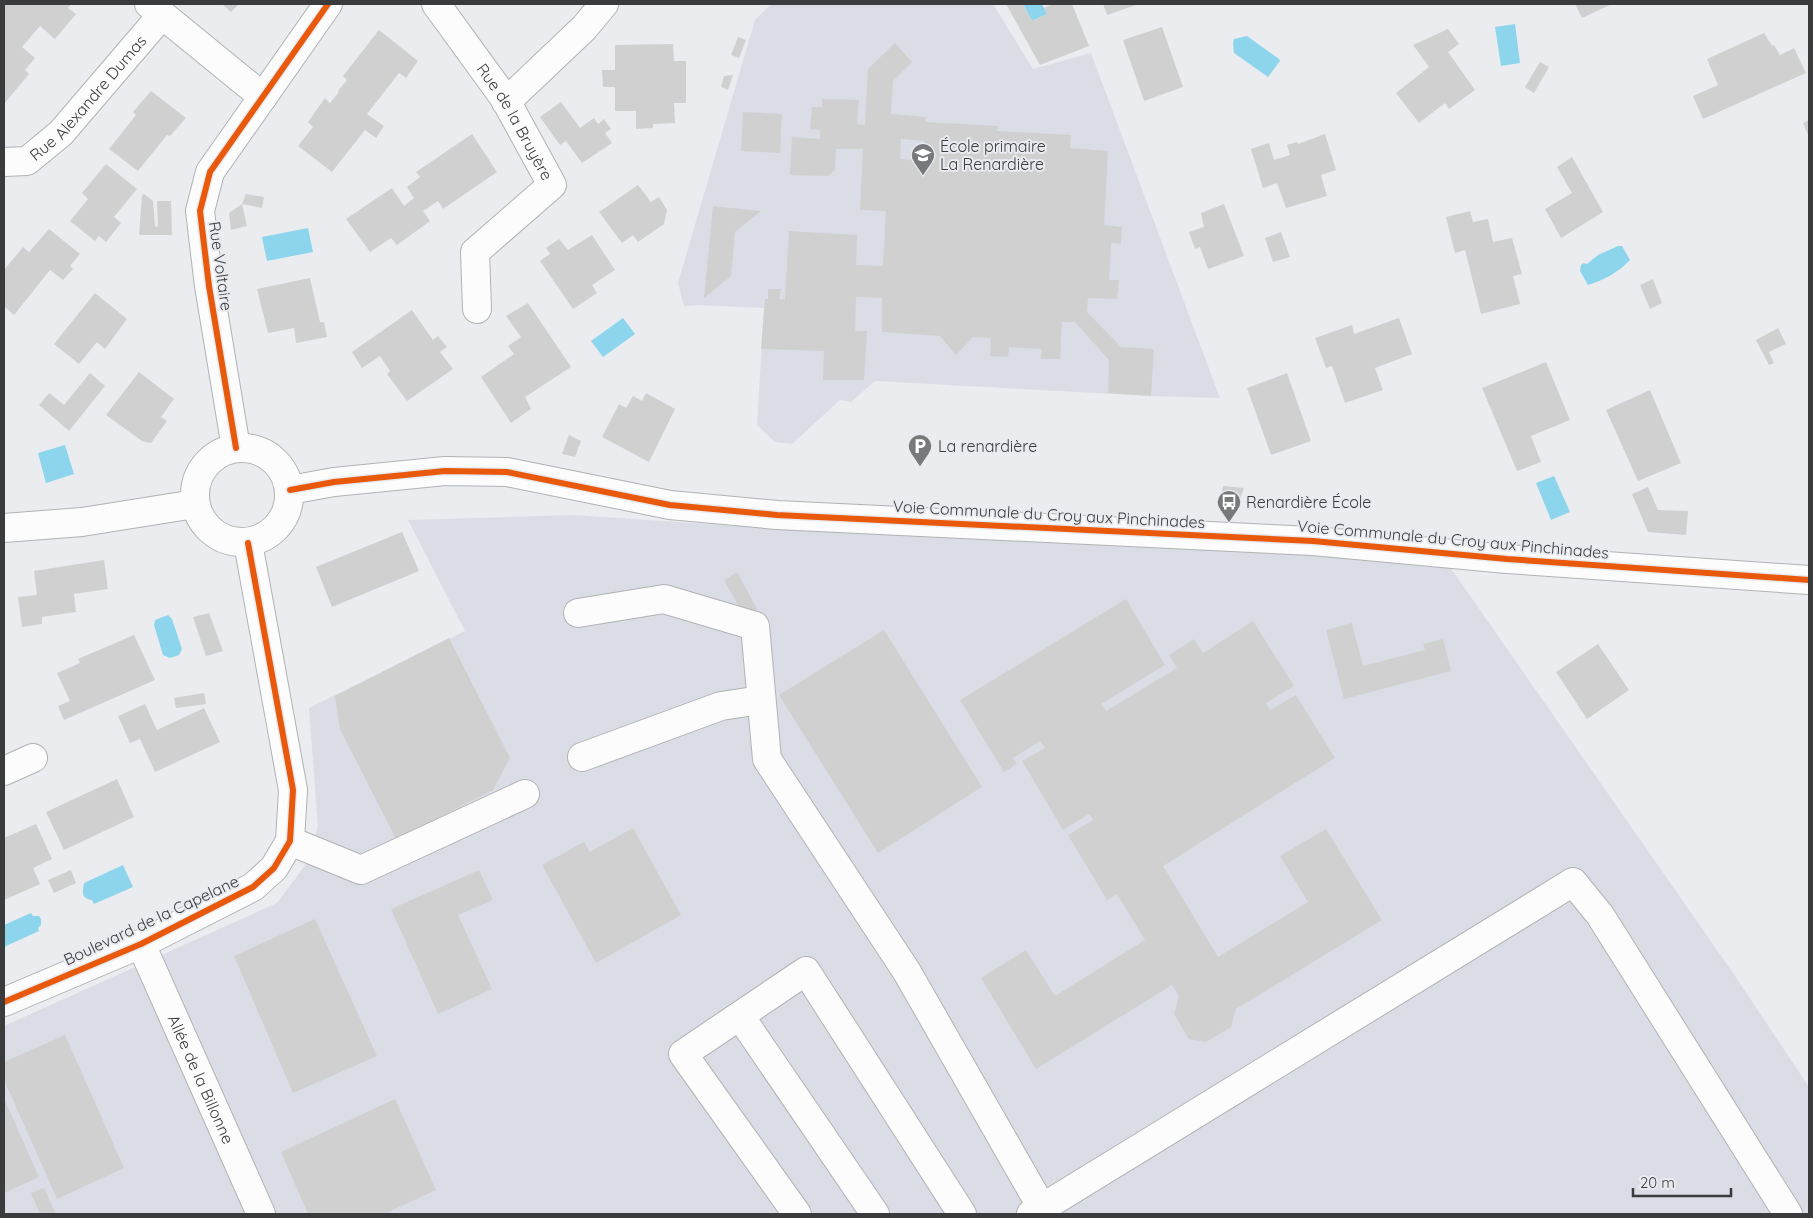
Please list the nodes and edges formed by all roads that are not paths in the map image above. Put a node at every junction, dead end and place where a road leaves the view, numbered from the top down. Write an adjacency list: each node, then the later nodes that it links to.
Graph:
1 (328, 4): 5 (street, Rue Voltaire)
2 (436, 4): 6 (street, Rue de la Bruyère)
3 (604, 4): 6 (street)
4 (156, 9): 5 (street, Rue Alexandre Dumas); 7 (street, Rue Alexandre Dumas)
5 (262, 97): 9 (street, Rue Voltaire)
6 (506, 102): 8 (street, Rue de la Bruyère)
7 (4, 162)
8 (477, 309)
9 (236, 448): 10 (street); 11 (street)
10 (290, 490): 13 (street); 14 (street, Voie Communale du Croy aux Pinchinades)
11 (195, 504): 12 (street); 13 (street)
12 (4, 528)
13 (248, 543): 21 (street, Boulevard de la Capelane)
14 (1809, 580)
15 (578, 613): 16 (street)
16 (762, 700): 17 (street); 25 (street)
17 (582, 757)
18 (33, 758): 19 (street)
19 (4, 771)
20 (525, 794): 21 (street)
21 (290, 841): 22 (street, Boulevard de la Capelane)
22 (142, 944): 23 (street, Boulevard de la Capelane); 26 (street, Allée de la Billonne)
23 (4, 1002)
24 (740, 1016): 27 (street); 28 (street); 29 (street)
25 (1040, 1212): 30 (street)
26 (261, 1214)
27 (798, 1214)
28 (875, 1214)
29 (962, 1214)
30 (1788, 1214)

